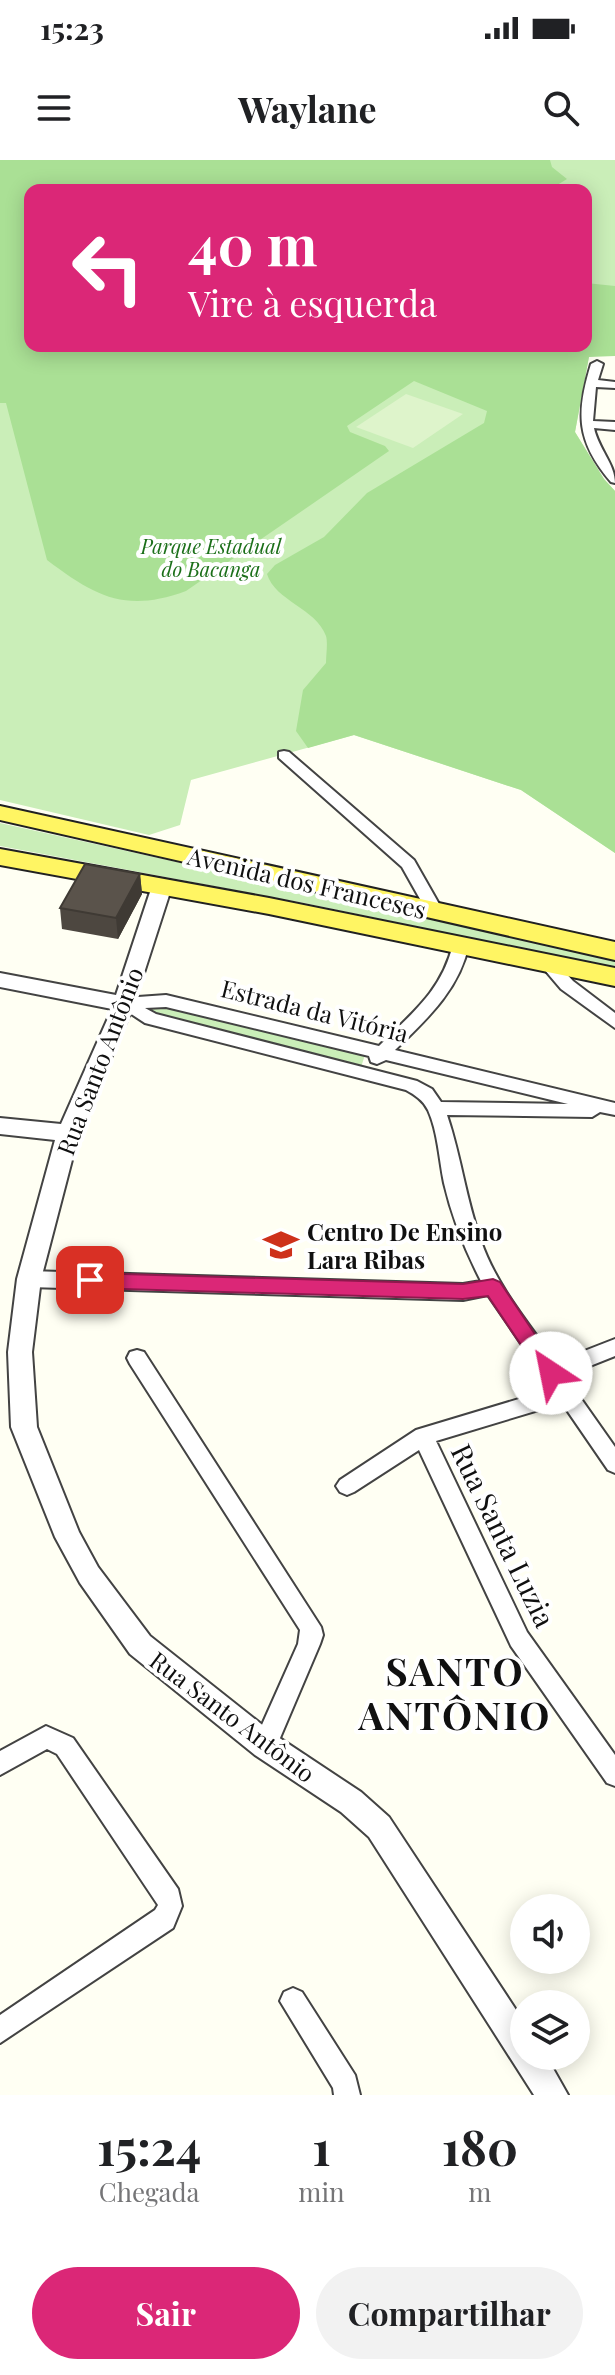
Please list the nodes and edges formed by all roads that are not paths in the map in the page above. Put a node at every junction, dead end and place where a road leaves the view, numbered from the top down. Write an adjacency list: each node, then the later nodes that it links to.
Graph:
1 (597, 364): 2 (street)
2 (591, 383): 3 (street); 4 (street)
3 (615, 385)
4 (586, 424): 5 (street); 6 (street)
5 (615, 426)
6 (612, 473)
7 (284, 755): 11 (street)
8 (0, 814): 11 (main road, Avenida dos Franceses)
9 (0, 857): 10 (main road, Avenida dos Franceses)
10 (162, 886): 12 (main road, Avenida dos Franceses); 17 (street, Rua Santo Antônio)
11 (435, 911): 13 (main road, Avenida dos Franceses)
12 (461, 944): 14 (main road, Avenida dos Franceses); 19 (street)
13 (615, 951)
14 (546, 962): 15 (main road, Avenida dos Franceses); 18 (street)
15 (605, 975): 18 (street)
16 (0, 980): 17 (street, Estrada da Vitória)
17 (124, 1004): 19 (street, Estrada da Vitória); 20 (street); 24 (street, Rua Santo Antônio)
18 (610, 1018)
19 (380, 1051): 20 (street); 22 (street, Estrada da Vitória)
20 (368, 1075): 21 (street)
21 (436, 1108): 22 (street); 26 (street)
22 (615, 1110)
23 (0, 1126): 24 (street)
24 (68, 1133): 25 (street, Rua Santo Antônio)
25 (29, 1279): 26 (street); 34 (street, Rua Santo Antônio)
26 (493, 1287): 29 (street)
27 (615, 1347): 29 (street)
28 (137, 1358): 34 (street)
29 (551, 1373): 30 (street)
30 (565, 1394): 31 (street); 32 (street)
31 (423, 1436): 33 (street); 36 (street, Rua Santa Luzia)
32 (615, 1464)
33 (347, 1486)
34 (265, 1745): 38 (street, Rua Santo Antônio)
35 (0, 1764): 39 (street)
36 (615, 1775)
37 (293, 2001): 41 (street)
38 (510, 2028)
39 (0, 2030)
40 (537, 2070): 42 (street)
41 (347, 2095)
42 (552, 2095)

